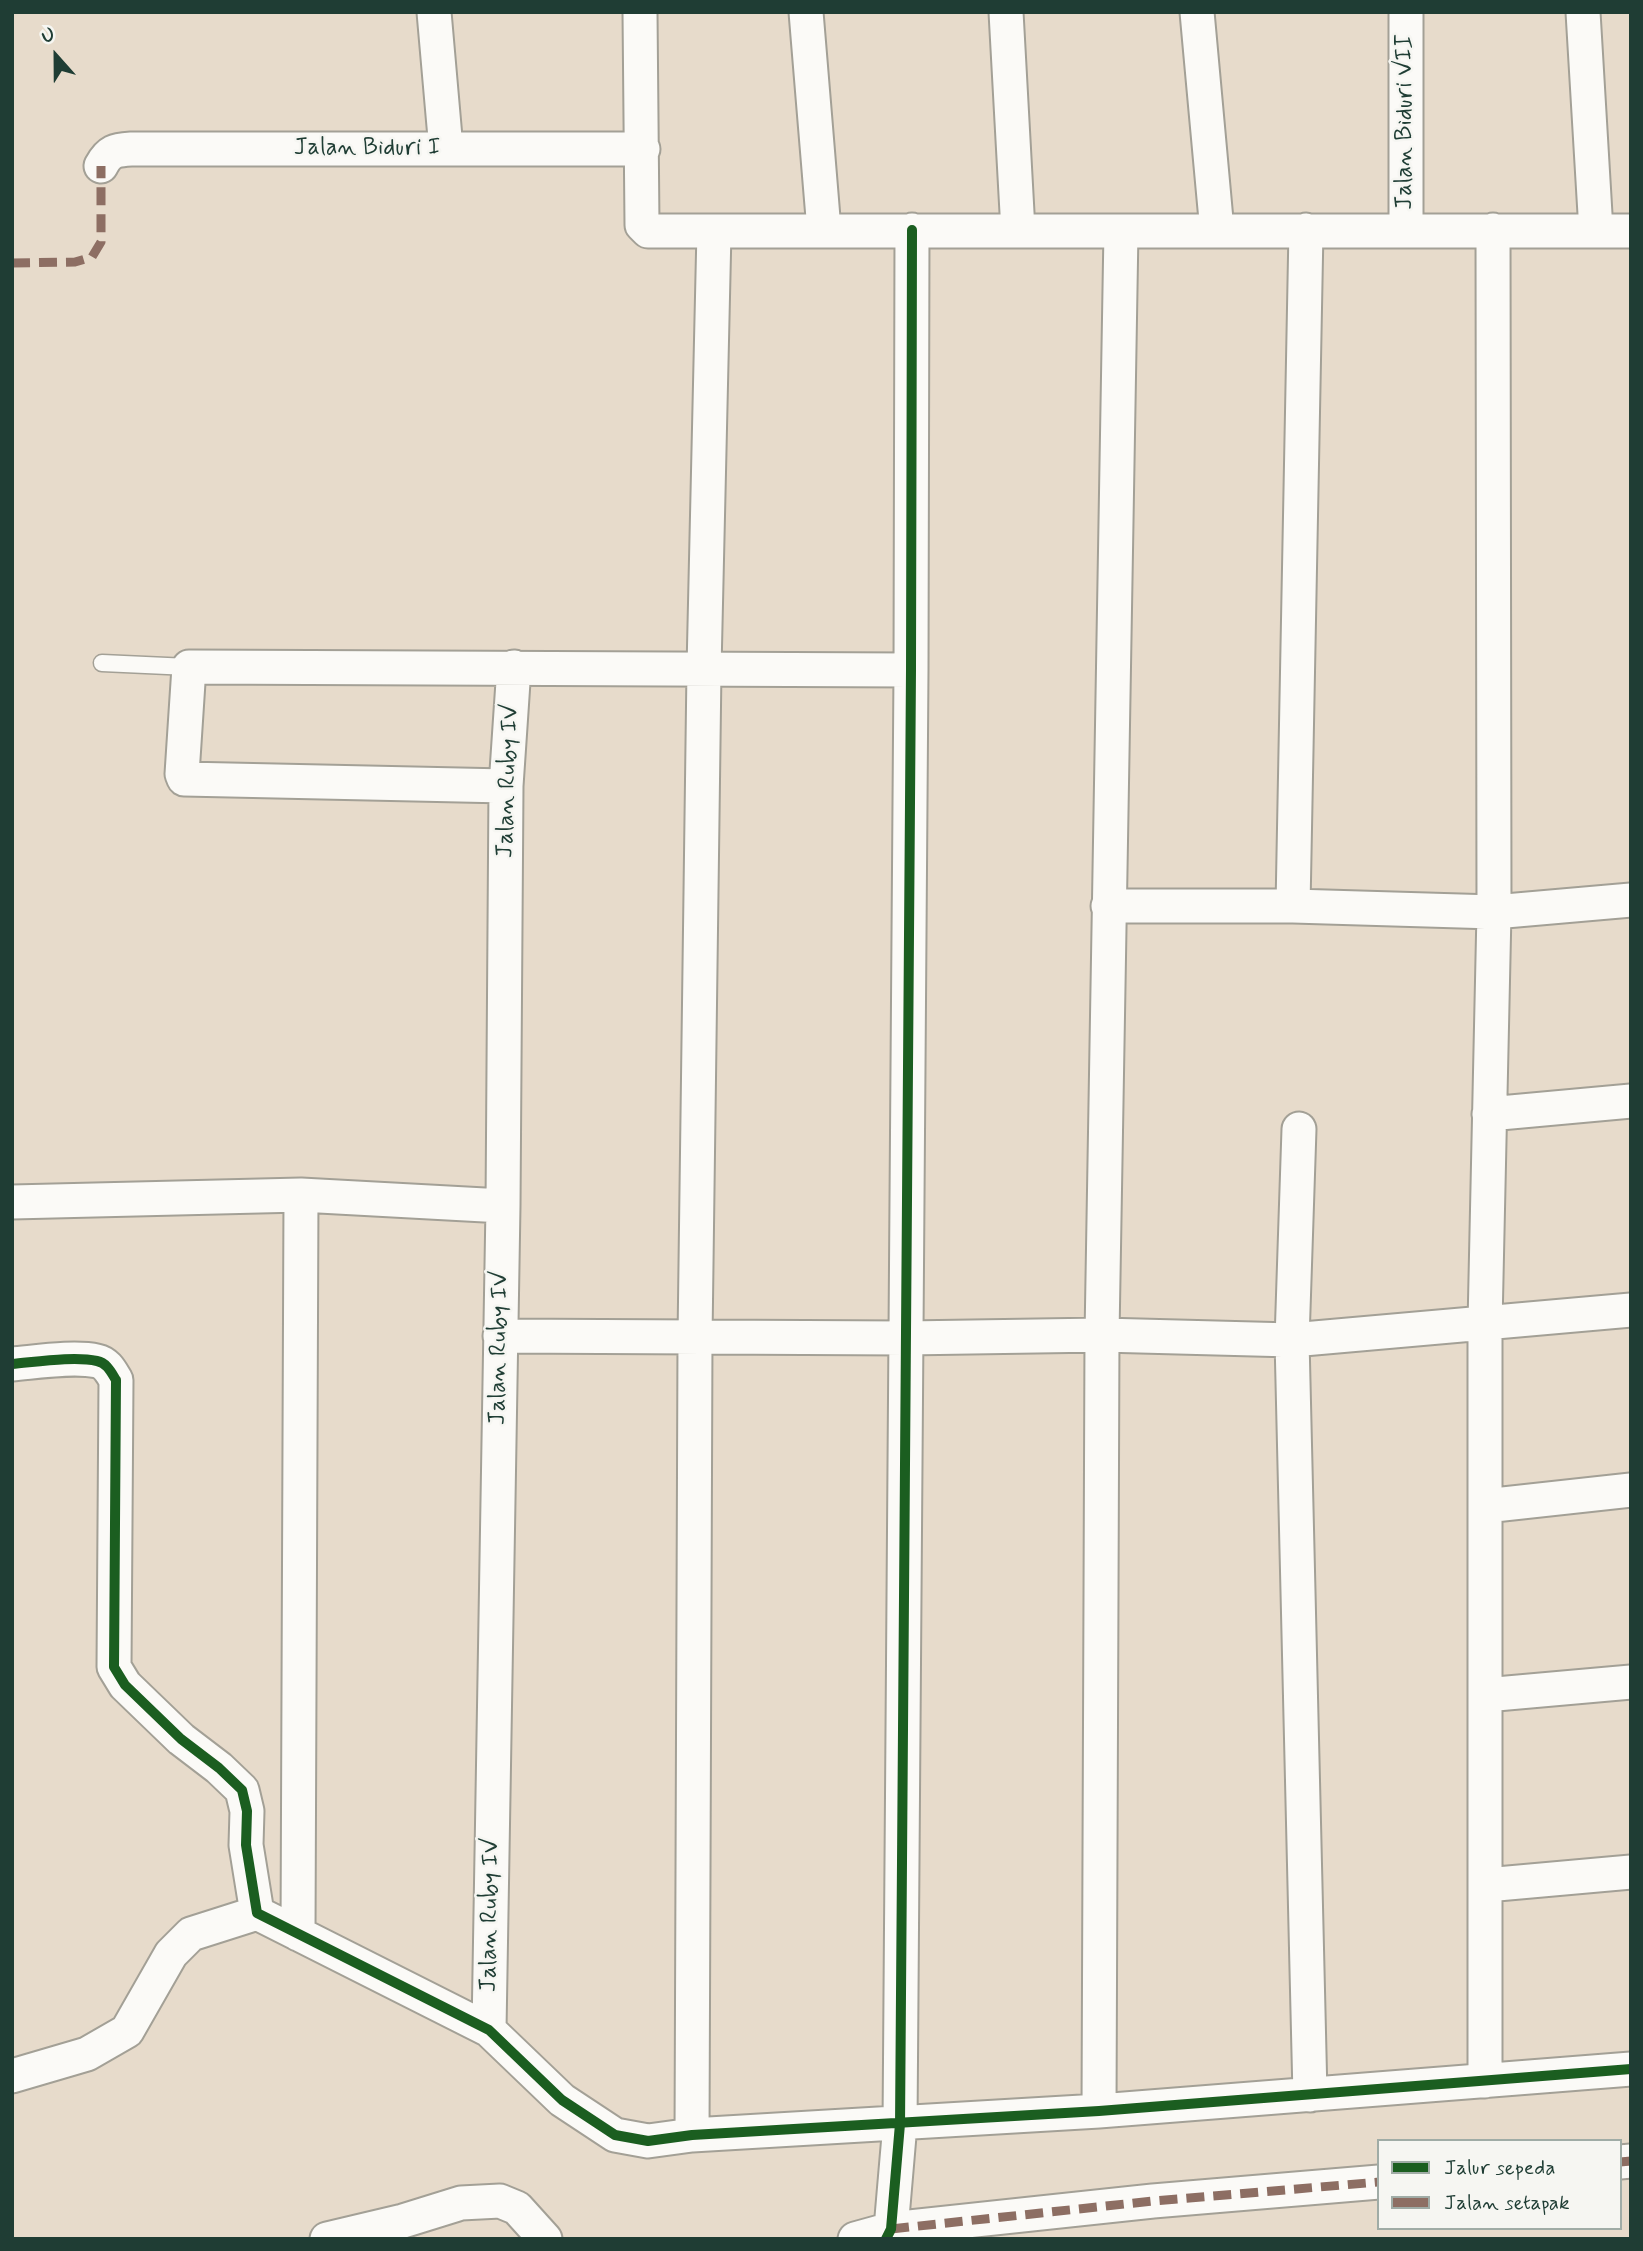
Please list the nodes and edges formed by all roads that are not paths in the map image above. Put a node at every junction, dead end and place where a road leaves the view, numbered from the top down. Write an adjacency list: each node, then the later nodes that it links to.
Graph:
1 (434, 12): 8 (street)
2 (640, 12): 9 (street)
3 (806, 12): 12 (street)
4 (1006, 12): 17 (street)
5 (1197, 12): 18 (street)
6 (1406, 12): 19 (street, Jalan Biduri VII)
7 (1583, 12): 20 (street)
8 (446, 149): 9 (street, Jalan Biduri I); 10 (street, Jalan Biduri I)
9 (643, 149): 11 (street)
10 (101, 166)
11 (714, 230): 12 (street); 25 (street)
12 (824, 230): 13 (street)
13 (912, 230): 17 (street); 26 (street)
14 (1121, 230): 17 (street); 18 (street); 29 (street)
15 (1306, 230): 18 (street); 19 (street); 30 (street)
16 (1493, 230): 19 (street); 20 (street); 31 (street)
17 (1018, 231)
18 (1217, 231)
19 (1406, 231)
20 (1596, 231): 21 (street)
21 (1631, 231)
22 (102, 663): 23 (lane)
23 (189, 667): 24 (street); 27 (street)
24 (514, 667): 25 (street); 27 (street, Jalan Ruby IV)
25 (704, 669): 26 (street); 42 (street)
26 (911, 670): 43 (street)
27 (506, 786): 37 (street, Jalan Ruby IV)
28 (1631, 900): 31 (street)
29 (1108, 905): 30 (street); 40 (street)
30 (1293, 906): 31 (street)
31 (1494, 912): 33 (street)
32 (1631, 1101): 33 (street)
33 (1489, 1114): 39 (street)
34 (1299, 1129): 44 (street)
35 (301, 1195): 36 (street); 37 (street); 53 (street)
36 (12, 1202)
37 (503, 1206): 41 (street, Jalan Ruby IV)
38 (1631, 1310): 39 (street)
39 (1485, 1324): 44 (street); 47 (street)
40 (1102, 1335): 43 (street); 44 (street); 59 (street)
41 (500, 1336): 42 (street); 54 (street, Jalan Ruby IV)
42 (695, 1338): 43 (street); 61 (street)
43 (906, 1338): 60 (street)
44 (1292, 1340): 58 (street)
45 (12, 1364): 52 (street)
46 (1631, 1490): 47 (street)
47 (1485, 1506): 49 (street)
48 (1631, 1682): 49 (street)
49 (1485, 1695): 51 (street)
50 (1631, 1872): 51 (street)
51 (1486, 1885): 57 (street)
52 (257, 1913): 53 (street); 56 (street)
53 (298, 1934): 54 (street)
54 (489, 2030): 61 (street)
55 (1631, 2069): 57 (street)
56 (12, 2076)
57 (1485, 2081): 58 (street)
58 (1310, 2095): 59 (street)
59 (1099, 2111): 60 (street)
60 (900, 2124): 61 (street); 63 (street)
61 (692, 2135)
62 (1377, 2182): 63 (street)
63 (888, 2234): 66 (street)
64 (327, 2239): 65 (street)
65 (545, 2239)
66 (855, 2239)

